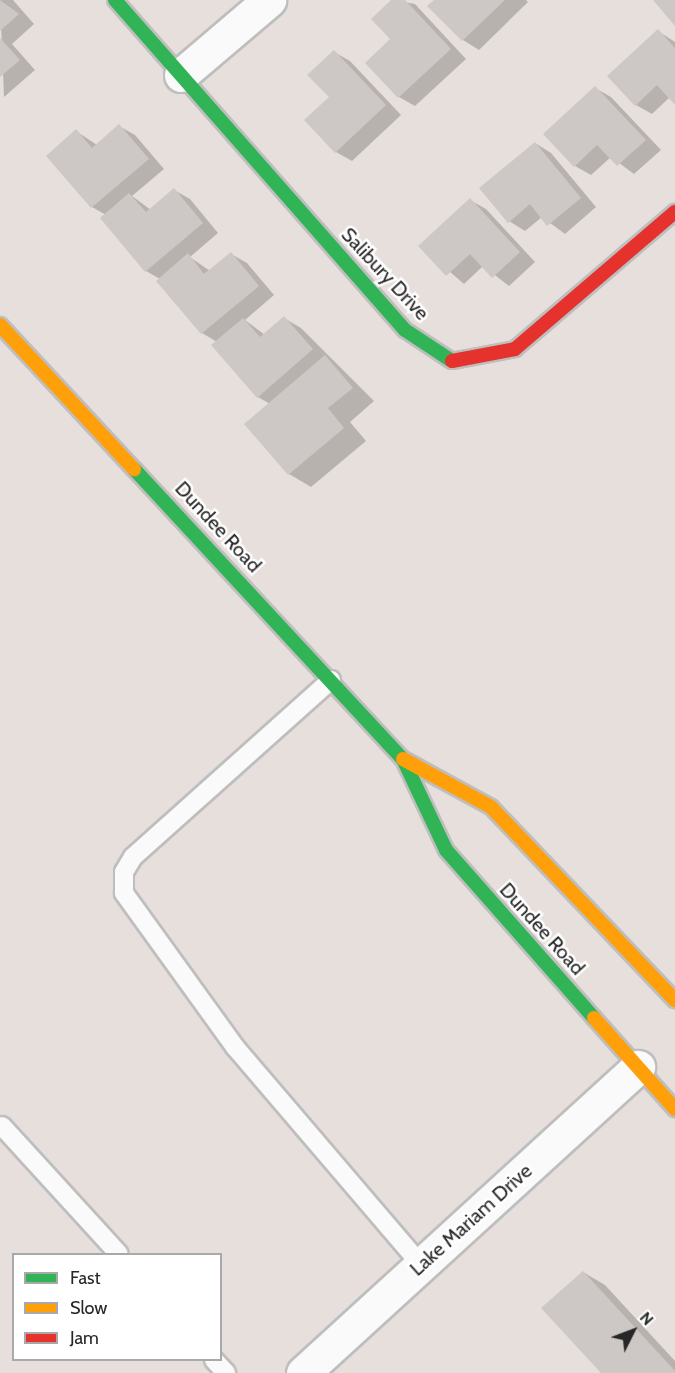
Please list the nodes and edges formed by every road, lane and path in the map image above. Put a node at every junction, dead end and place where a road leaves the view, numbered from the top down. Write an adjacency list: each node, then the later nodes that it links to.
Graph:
1 (115, 0): 3 (main road, Salibury Drive)
2 (270, 0): 3 (street)
3 (181, 75): 4 (main road, Salibury Drive)
4 (675, 213)
5 (0, 325): 6 (main road, Dundee Road)
6 (331, 680): 7 (main road, Dundee Road); 13 (lane)
7 (403, 759): 8 (main road, Dundee Road); 9 (main road, Dundee Road)
8 (675, 1000)
9 (638, 1067): 10 (main road, Dundee Road); 13 (street, Lake Mariam Drive)
10 (675, 1109)
11 (2, 1126): 12 (lane)
12 (117, 1253)
13 (422, 1266): 16 (street, Lake Mariam Drive)
14 (216, 1361): 15 (lane)
15 (226, 1373)
16 (303, 1373)

